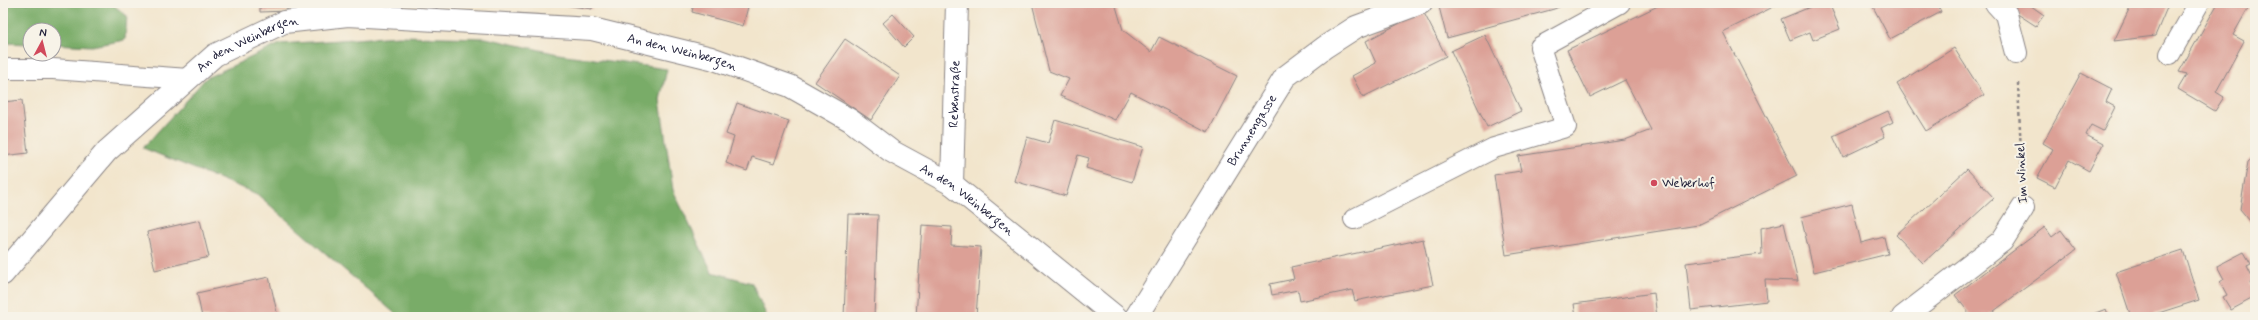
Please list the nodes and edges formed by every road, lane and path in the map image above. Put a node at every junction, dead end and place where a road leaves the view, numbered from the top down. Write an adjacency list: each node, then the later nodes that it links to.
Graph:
1 (957, 3): 10 (street, Rebenstraße)
2 (1421, 3): 15 (street, Brunnengasse)
3 (1620, 3): 12 (lane)
4 (1996, 3): 6 (street)
5 (2199, 3): 7 (lane)
6 (2016, 53): 11 (path, Im Winkel)
7 (2170, 54)
8 (3, 69): 9 (lane, An den Weinbergen)
9 (188, 79): 10 (street, An den Weinbergen); 13 (street, An den Weinbergen)
10 (952, 184): 14 (street, An den Weinbergen)
11 (2023, 208): 16 (street, Im Winkel)
12 (1354, 219)
13 (3, 274)
14 (1116, 317)
15 (1136, 317)
16 (1903, 317)

